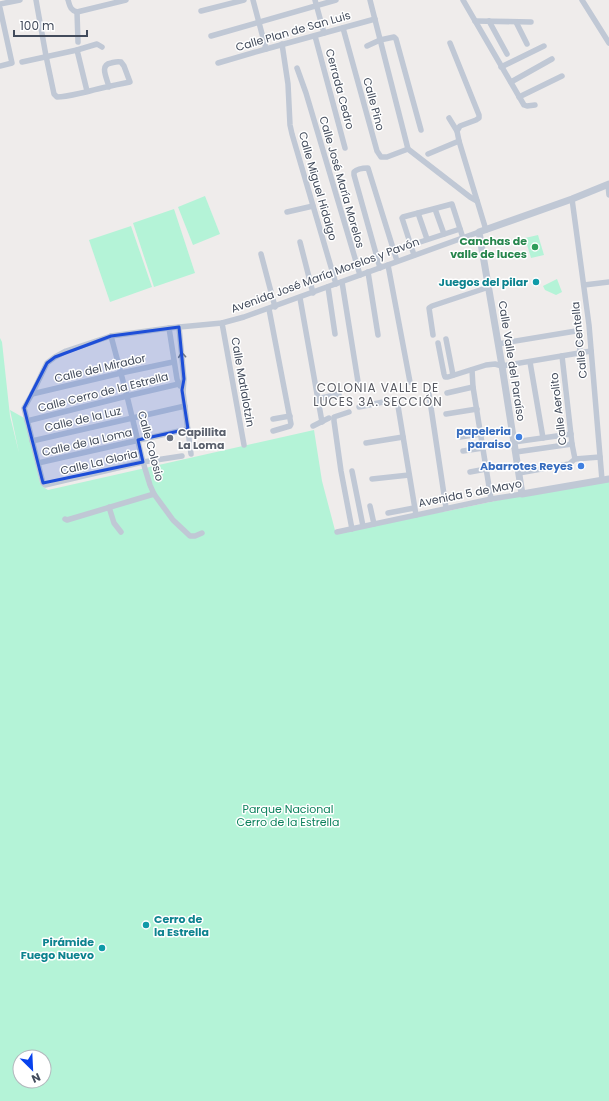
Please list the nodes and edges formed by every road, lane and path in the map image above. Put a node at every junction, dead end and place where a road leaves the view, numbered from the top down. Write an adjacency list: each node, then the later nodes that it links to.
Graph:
1 (20, 0): 12 (street)
2 (36, 0): 38 (street)
3 (68, 0): 15 (street)
4 (126, 0): 15 (street)
5 (244, 0): 14 (street)
6 (253, 0): 19 (street)
7 (336, 0): 11 (street)
8 (370, 0): 16 (street)
9 (463, 0): 17 (street)
10 (582, 0): 29 (street)
11 (316, 3): 19 (street); 23 (street)
12 (0, 4)
13 (0, 8): 42 (street)
14 (201, 11)
15 (77, 12): 27 (street)
16 (375, 19): 22 (street, Calle Plan de San Luis); 26 (street)
17 (475, 21): 18 (street); 43 (street)
18 (489, 21): 20 (street); 37 (street)
19 (260, 22): 24 (street); 35 (street)
20 (516, 22): 21 (street); 31 (street)
21 (532, 22)
22 (343, 28): 23 (street, Calle Plan de San Luis); 56 (street, Calle Pino)
23 (324, 33): 25 (street, Calle Plan de San Luis)
24 (211, 36)
25 (315, 36): 30 (street, Calle Plan de San Luis); 55 (street, Cerrada Cedro)
26 (380, 40): 32 (street); 52 (street); 56 (street)
27 (78, 42)
28 (450, 43): 53 (street)
29 (609, 43)
30 (282, 44): 35 (street, Calle Plan de San Luis); 62 (street, Calle Miguel Hidalgo)
31 (527, 44)
32 (367, 46)
33 (544, 46): 43 (street)
34 (102, 47): 36 (street)
35 (266, 49): 41 (street, Calle Plan de San Luis)
36 (77, 50): 38 (street); 48 (street)
37 (507, 54)
38 (46, 56): 40 (street); 48 (street)
39 (552, 59): 46 (street)
40 (22, 62)
41 (218, 63)
42 (0, 66)
43 (501, 67): 46 (street)
44 (297, 68): 79 (street, Calle José María Morelos)
45 (562, 76): 49 (street)
46 (511, 82): 49 (street)
47 (109, 87): 47 (street); 48 (street)
48 (87, 91)
49 (519, 97): 50 (street)
50 (535, 105)
51 (449, 118): 53 (street)
52 (421, 130)
53 (457, 130): 54 (street)
54 (459, 141): 57 (street); 61 (street)
55 (345, 148)
56 (408, 149): 61 (street)
57 (428, 154)
58 (608, 185): 59 (street); 60 (street, Avenida José María Morelos y Pavón)
59 (609, 194)
60 (572, 199): 67 (street, Avenida José María Morelos y Pavón); 82 (street, Calle Centella)
61 (476, 201): 67 (street)
62 (313, 206): 64 (street); 81 (street, Calle Miguel Hidalgo)
63 (435, 209): 65 (street); 66 (street); 68 (street)
64 (287, 212)
65 (418, 213): 70 (street); 72 (street)
66 (460, 229): 68 (street); 69 (street)
67 (483, 231): 69 (street, Avenida José María Morelos y Pavón); 84 (street, Calle Valle del Paraíso)
68 (444, 234): 70 (street)
69 (463, 238): 74 (street, Avenida José María Morelos y Pavón)
70 (427, 239): 72 (street)
71 (300, 242): 85 (street)
72 (411, 244): 74 (street)
73 (261, 254): 87 (street)
74 (414, 255): 75 (street, Avenida José María Morelos y Pavón)
75 (397, 261): 76 (street, Avenida José María Morelos y Pavón); 77 (street)
76 (388, 265): 77 (street, Avenida José María Morelos y Pavón); 107 (street)
77 (380, 268): 78 (street, Avenida José María Morelos y Pavón)
78 (368, 272): 79 (street, Avenida José María Morelos y Pavón); 92 (street)
79 (360, 275): 81 (street, Avenida José María Morelos y Pavón)
80 (609, 282): 82 (street)
81 (339, 283): 83 (street, Avenida José María Morelos y Pavón); 110 (street, Calle Miguel Hidalgo)
82 (584, 285): 98 (street, Calle Centella)
83 (328, 287): 85 (street, Avenida José María Morelos y Pavón); 91 (street)
84 (489, 287): 93 (street); 97 (street, Calle Valle del Paraíso)
85 (313, 293): 86 (street, Avenida José María Morelos y Pavón)
86 (300, 298): 87 (street, Avenida José María Morelos y Pavón); 116 (street)
87 (272, 308): 88 (street, Avenida José María Morelos y Pavón); 122 (street)
88 (222, 323): 89 (street, Avenida José María Morelos y Pavón); 141 (street, Calle Matlalotzin)
89 (179, 327): 90 (street, Avenida José María Morelos y Pavón); 108 (street, one-way to 89)
90 (168, 328): 94 (street, Avenida José María Morelos y Pavón); 101 (street)
91 (335, 334)
92 (378, 335)
93 (433, 335)
94 (111, 336): 105 (street, Calle Colosio); 112 (street, Avenida José María Morelos y Pavón)
95 (446, 340): 106 (street)
96 (438, 343): 106 (street)
97 (498, 344): 99 (street); 103 (street, Calle Valle del Paraíso)
98 (591, 351): 99 (street); 147 (street, Calle Centella)
99 (580, 353): 100 (street)
100 (562, 356): 102 (street); 132 (street, Calle Aerolito)
101 (173, 362): 105 (street, Calle del Mirador); 108 (street)
102 (530, 362): 103 (street); 135 (street)
103 (502, 366): 104 (street); 138 (street, Calle Valle del Paraíso)
104 (472, 370): 106 (street); 109 (street)
105 (121, 373): 112 (street, Calle del Mirador); 115 (street, Calle Colosio)
106 (453, 376)
107 (410, 382)
108 (181, 383): 115 (street, Calle Cerro de la Estrella); 117 (street)
109 (473, 387): 111 (street); 119 (street)
110 (359, 388)
111 (447, 393)
112 (32, 394): 126 (street, Avenida José María Morelos y Pavón)
113 (339, 394): 116 (street)
114 (429, 394): 164 (street)
115 (127, 396): 123 (street, Calle Colosio); 126 (street, Calle Cerro de la Estrella)
116 (318, 399): 127 (street)
117 (185, 406): 123 (street, Calle de la Luz); 129 (street)
118 (359, 407): 133 (street)
119 (476, 409): 121 (street); 131 (street)
120 (349, 412): 170 (street)
121 (446, 414)
122 (290, 416): 125 (street); 130 (street)
123 (133, 418): 136 (street, Calle Colosio); 137 (street, Calle de la Luz)
124 (329, 418): 127 (street)
125 (273, 419)
126 (27, 421): 137 (street)
127 (322, 422): 128 (street)
128 (313, 426)
129 (188, 429): 136 (street, Calle de la Loma); 145 (street)
130 (273, 431)
131 (481, 434): 134 (street); 142 (street)
132 (571, 434): 135 (street); 140 (street, Calle Aerolito)
133 (403, 437): 139 (street); 155 (street)
134 (460, 437)
135 (543, 438): 138 (street)
136 (138, 440): 149 (street, Calle Colosio); 150 (street, Calle de la Loma)
137 (32, 441): 150 (street)
138 (514, 442): 144 (street, Calle Valle del Paraíso)
139 (366, 443)
140 (572, 444): 144 (street); 148 (street, Calle Aerolito)
141 (244, 445)
142 (483, 448): 143 (street); 151 (street)
143 (463, 451)
144 (516, 452): 154 (street, Calle Valle del Paraíso)
145 (191, 454)
146 (182, 456): 149 (street, Calle La Gloria)
147 (600, 457): 148 (street); 157 (street, Calle Centella)
148 (575, 459): 154 (street)
149 (143, 462): 150 (street, Calle La Gloria); 158 (street, Calle Colosio)
150 (38, 463)
151 (486, 469): 153 (street); 160 (street)
152 (352, 471): 169 (street)
153 (470, 472)
154 (519, 473): 159 (street, Calle Valle del Paraíso)
155 (409, 475): 156 (street); 163 (street)
156 (372, 479)
157 (606, 479): 159 (street, Avenida 5 de Mayo)
158 (154, 494): 162 (street, Calle Colosio); 173 (street)
159 (522, 494): 160 (street, Avenida 5 de Mayo)
160 (491, 499): 164 (street, Avenida 5 de Mayo)
161 (370, 506): 168 (street)
162 (109, 507): 167 (street, Calle Colosio); 171 (street)
163 (414, 508): 165 (street); 166 (street)
164 (446, 508): 166 (street, Avenida 5 de Mayo)
165 (388, 513)
166 (416, 515): 168 (street, Avenida 5 de Mayo)
167 (65, 519)
168 (374, 524): 169 (street, Avenida 5 de Mayo)
169 (363, 526): 170 (street, Avenida 5 de Mayo)
170 (352, 529): 172 (street, Avenida 5 de Mayo)
171 (121, 532)
172 (337, 532)
173 (202, 533)

